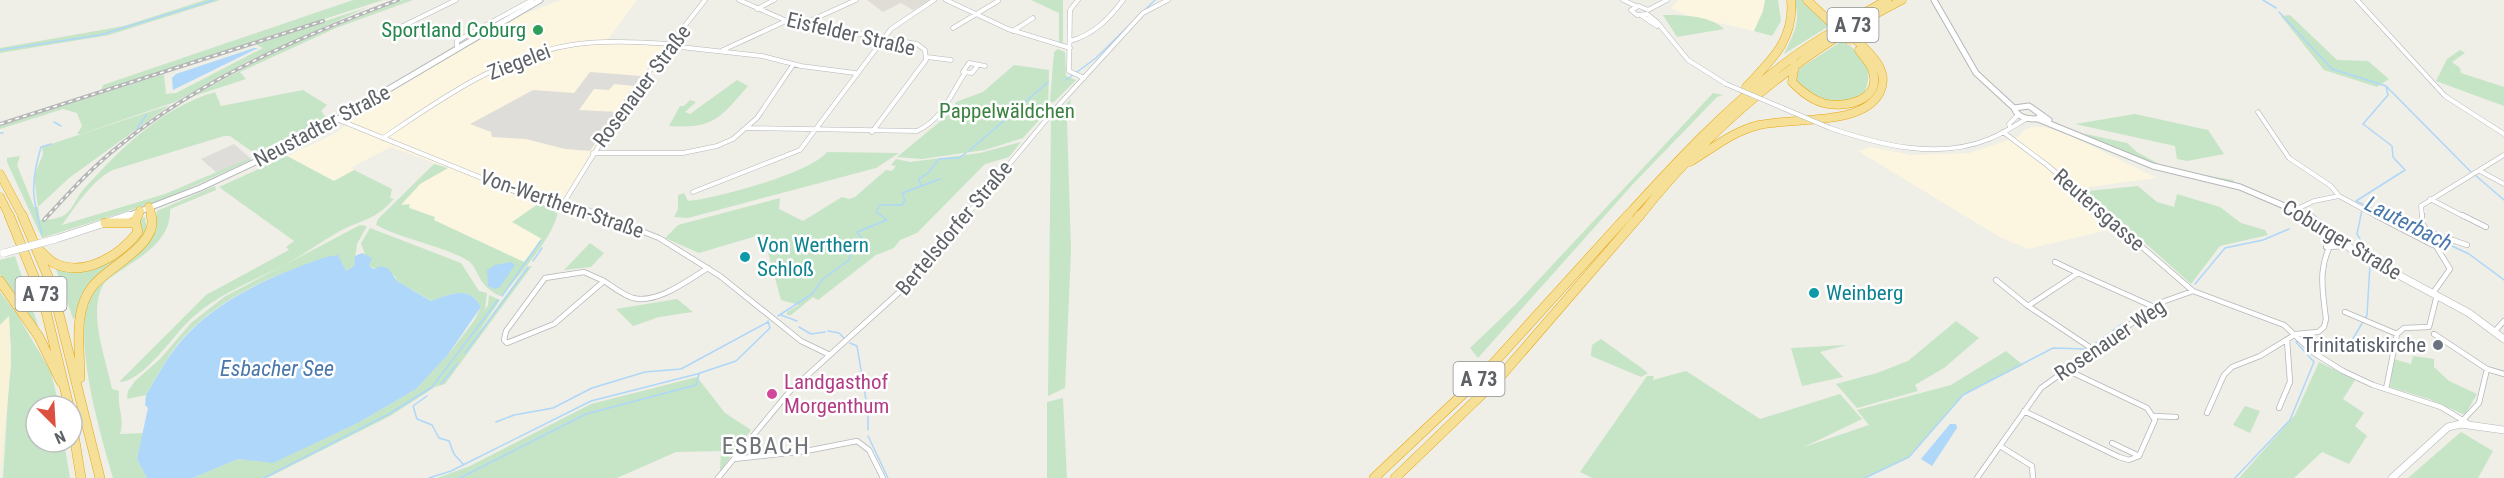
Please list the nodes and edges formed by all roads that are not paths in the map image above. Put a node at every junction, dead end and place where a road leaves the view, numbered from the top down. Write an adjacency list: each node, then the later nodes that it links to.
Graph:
1 (456, 0): 31 (street)
2 (532, 0): 38 (street)
3 (540, 0): 38 (street, Neustadter Straße)
4 (705, 0): 37 (street, Rosenauer Straße)
5 (739, 0): 24 (street, Eisfelder Straße)
6 (774, 0): 24 (street)
7 (856, 0): 30 (street)
8 (934, 0): 35 (street)
9 (946, 0): 26 (street)
10 (1078, 0): 36 (street)
11 (1123, 0): 36 (street)
12 (1168, 0): 49 (street, Bertelsdorfer Straße)
13 (1623, 0): 23 (street)
14 (1667, 0): 25 (street)
15 (1791, 0): 51 (highway)
16 (1807, 0): 27 (highway)
17 (1814, 0): 27 (highway)
18 (1887, 0): 51 (highway, A 73)
19 (1902, 0): 43 (highway, A 73)
20 (1934, 0): 50 (street)
21 (2357, 0): 62 (street)
22 (998, 1): 26 (street)
23 (1634, 7): 25 (street); 25 (street)
24 (757, 9): 29 (street, Eisfelder Straße)
25 (1645, 12): 61 (street, bridge)
26 (975, 14): 32 (street); 33 (street)
27 (1829, 17): 34 (highway, bridge)
28 (1033, 18): 33 (street)
29 (786, 21): 30 (street, Eisfelder Straße); 40 (street)
30 (803, 24): 35 (street, Eisfelder Straße)
31 (403, 26)
32 (953, 28)
33 (1013, 31): 39 (street)
34 (1852, 39): 43 (highway); 66 (highway)
35 (882, 40): 41 (street, Eisfelder Straße); 47 (street)
36 (1070, 41): 39 (street)
37 (671, 45): 40 (street, Ziegelei); 63 (street, Ziegelei); 64 (street, Rosenauer Straße)
38 (456, 46): 56 (street, Neustadter Straße)
39 (1070, 48): 49 (street)
40 (720, 51): 44 (street, Ziegelei)
41 (927, 57): 42 (street, Eisfelder Straße); 60 (street, Eisfelder Straße)
42 (951, 60)
43 (1795, 63): 66 (highway, A 73)
44 (793, 65): 47 (street, Ziegelei); 58 (street)
45 (978, 65): 46 (street); 48 (street); 48 (street)
46 (985, 66)
47 (855, 73): 59 (street)
48 (965, 73): 60 (street)
49 (1080, 76): 109 (street, Bertelsdorfer Straße)
50 (2016, 106): 53 (street); 54 (street, Coburger Straße)
51 (1729, 108): 133 (highway, A 73)
52 (2258, 112): 71 (street)
53 (2018, 115): 55 (street); 57 (street)
54 (2040, 117): 55 (street); 76 (street, Coburger Straße)
55 (2026, 119): 57 (street)
56 (339, 120): 63 (street, Von-Werthern-Straße); 75 (street, Neustadter Straße)
57 (2010, 127): 61 (street)
58 (747, 128): 59 (street); 64 (street)
59 (814, 130): 60 (street); 70 (street)
60 (872, 132)
61 (2003, 132): 94 (street, Reutersgasse)
62 (2504, 134)
63 (383, 138): 74 (street, Von-Werthern-Straße)
64 (593, 153): 74 (street, Rosenauer Straße)
65 (2504, 155): 67 (street)
66 (1682, 167): 134 (highway, A 73)
67 (2475, 173): 69 (street); 73 (street)
68 (0, 174): 85 (highway, A 73)
69 (2504, 184)
70 (693, 192)
71 (2339, 196): 76 (street); 84 (street)
72 (0, 197): 116 (highway, A 73)
73 (2430, 199): 79 (street); 80 (street)
74 (563, 204): 89 (street, Von-Werthern-Straße)
75 (144, 209): 77 (street, Neustadter Straße); 78 (highway); 114 (highway)
76 (2297, 209): 81 (street, Coburger Straße)
77 (105, 223): 78 (highway); 87 (street, Neustadter Straße, bridge)
78 (136, 224): 85 (highway)
79 (2486, 227)
80 (2426, 231): 82 (street); 84 (street)
81 (2336, 236): 83 (street, Coburger Straße); 86 (street)
82 (2466, 245)
83 (2347, 246): 86 (street); 95 (street, Coburger Straße)
84 (2436, 246): 95 (street)
85 (38, 248): 114 (highway, A 73)
86 (2326, 248): 102 (street)
87 (2, 254)
88 (2055, 262): 90 (street)
89 (708, 268): 93 (street); 109 (street, Von-Werthern-Straße)
90 (2078, 273): 96 (street); 97 (street)
91 (1996, 280): 96 (street)
92 (0, 281): 115 (highway)
93 (604, 281): 93 (street)
94 (2193, 291): 97 (street, Rosenauer Weg); 100 (street)
95 (2435, 294): 101 (street, Coburger Straße); 103 (street)
96 (2028, 306): 108 (street)
97 (2154, 307): 108 (street, Rosenauer Weg)
98 (2345, 312): 103 (street)
99 (2504, 321): 101 (street)
100 (2284, 325): 102 (street); 105 (street)
101 (2495, 331): 106 (street, Coburger Straße)
102 (2305, 332): 105 (street)
103 (2397, 334): 113 (street)
104 (2434, 334): 111 (street)
105 (2297, 336): 107 (street); 113 (street)
106 (2504, 339)
107 (2287, 340): 117 (street); 119 (street)
108 (2094, 350): 110 (street, Rosenauer Weg)
109 (830, 355): 128 (street, Bertelsdorfer Straße)
110 (2065, 369): 118 (street, Rosenauer Weg); 120 (street)
111 (2487, 369): 112 (street); 122 (street)
112 (2503, 373)
113 (2386, 388): 122 (street)
114 (80, 393): 130 (highway, A 73)
115 (65, 394)
116 (66, 394)
117 (2278, 408)
118 (2024, 411): 125 (street, Rosenauer Weg); 127 (street)
119 (2207, 413)
120 (2154, 416): 121 (street); 127 (street)
121 (2176, 417)
122 (2466, 422): 123 (street); 137 (street)
123 (2502, 432)
124 (2112, 443): 127 (street)
125 (2000, 446): 135 (street, Rosenauer Weg); 136 (street)
126 (77, 454): 129 (highway)
127 (2139, 456)
128 (734, 459): 131 (street, Bertelsdorfer Straße); 132 (street)
129 (81, 478)
130 (100, 478)
131 (718, 478)
132 (883, 478)
133 (1374, 478)
134 (1395, 478)
135 (1977, 478)
136 (2033, 478)
137 (2392, 478)

